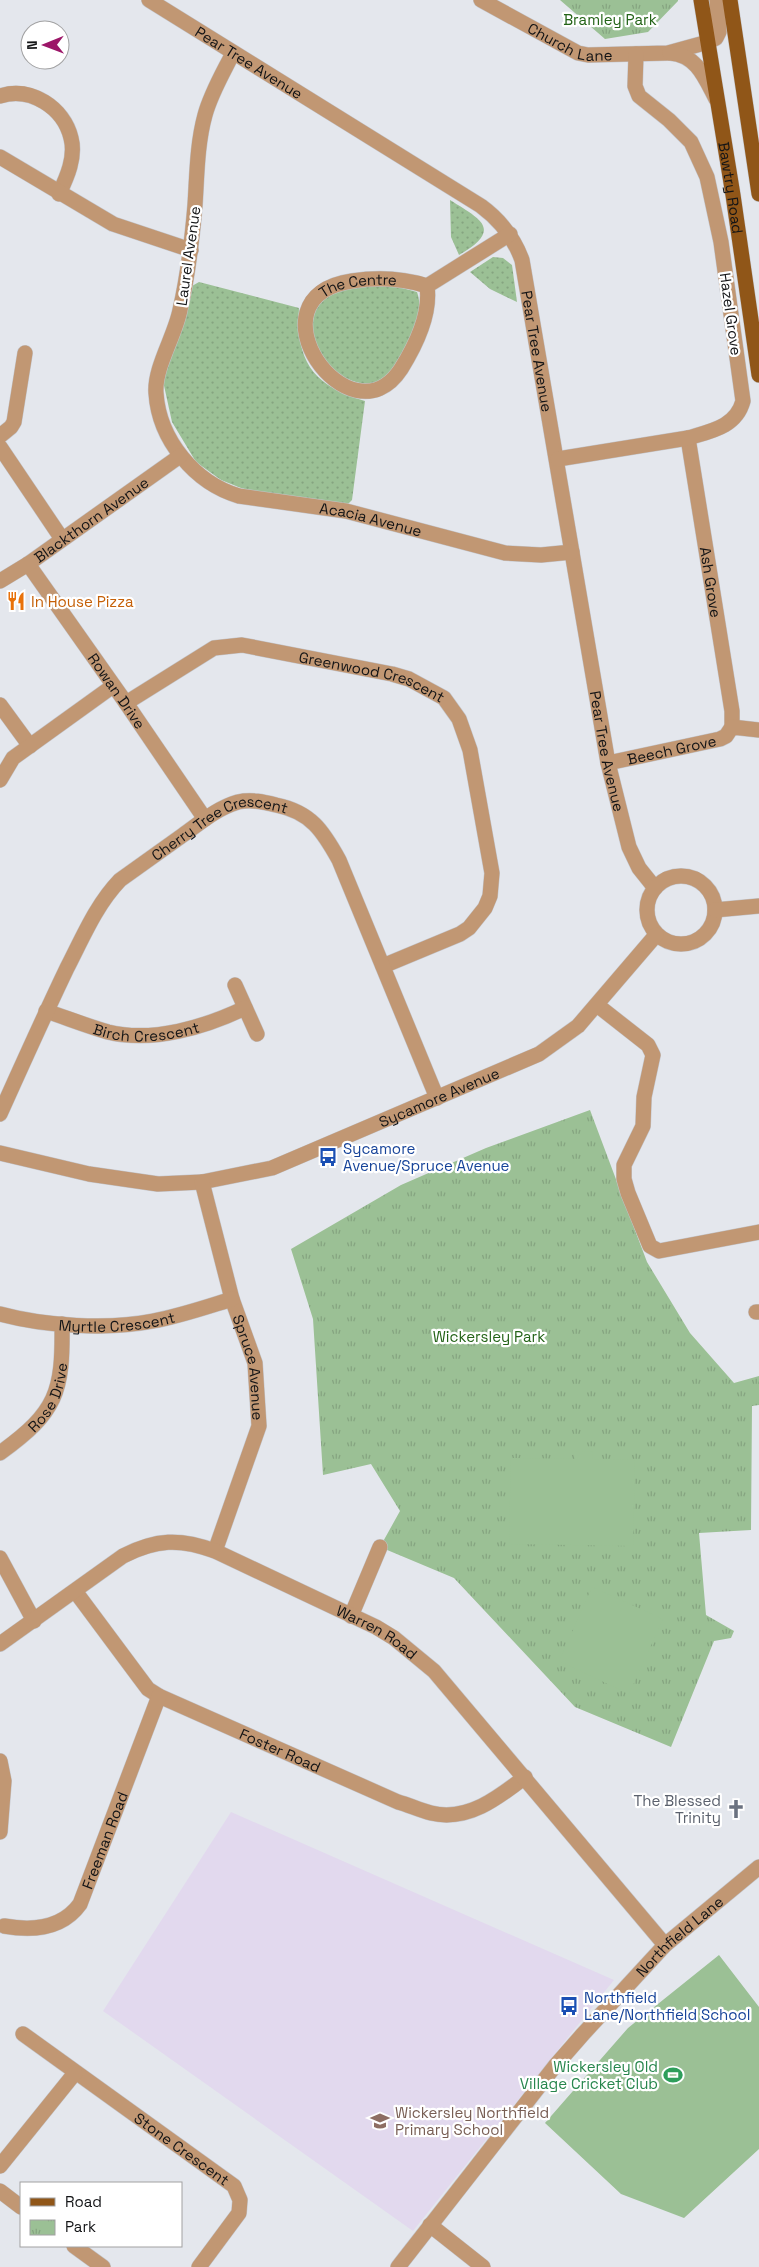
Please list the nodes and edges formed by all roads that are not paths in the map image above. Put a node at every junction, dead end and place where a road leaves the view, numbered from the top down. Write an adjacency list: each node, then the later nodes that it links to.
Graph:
1 (149, 0): 7 (street, Pear Tree Avenue)
2 (481, 0): 9 (street, Church Lane)
3 (701, 0): 6 (main road, Bawtry Road)
4 (717, 0): 6 (street)
5 (730, 0): 14 (main road, Bawtry Road)
6 (708, 42): 8 (street, Church Lane); 11 (main road, Bawtry Road)
7 (233, 53): 15 (street, Pear Tree Avenue); 16 (street, Laurel Avenue)
8 (668, 53): 9 (street, Church Lane); 11 (street, Church Lane)
9 (636, 54): 21 (street, Hazel Grove)
10 (0, 96): 13 (street)
11 (718, 103): 19 (main road, Bawtry Road)
12 (0, 157): 13 (street)
13 (59, 194): 16 (street)
14 (759, 194)
15 (510, 234): 17 (street); 24 (street, Pear Tree Avenue)
16 (191, 250): 23 (street, Laurel Avenue)
17 (427, 286): 17 (street, The Centre)
18 (25, 353): 20 (street)
19 (759, 375)
20 (0, 436)
21 (688, 438): 24 (street, Hazel Grove); 32 (street, Ash Grove)
22 (0, 447): 25 (street)
23 (180, 456): 25 (street, Blackthorn Avenue); 26 (street, Acacia Avenue)
24 (558, 459): 26 (street, Pear Tree Avenue)
25 (62, 539): 27 (street, Blackthorn Avenue)
26 (572, 552): 35 (street, Pear Tree Avenue)
27 (28, 564): 28 (street, Blackthorn Avenue); 29 (street, Rowan Drive)
28 (0, 581)
29 (113, 686): 30 (street, Rowan Drive); 34 (street)
30 (126, 703): 37 (street, Rowan Drive); 42 (street, Greenwood Crescent)
31 (0, 705): 34 (street)
32 (732, 727): 33 (street, Beech Grove); 35 (street, Beech Grove)
33 (759, 730)
34 (30, 746): 36 (street)
35 (608, 763): 38 (street, Pear Tree Avenue)
36 (0, 780)
37 (205, 819): 42 (street, Cherry Tree Crescent); 46 (street, Cherry Tree Crescent)
38 (655, 888): 40 (street); 41 (street)
39 (759, 905): 40 (street)
40 (715, 910): 41 (street)
41 (656, 935): 44 (street, Sycamore Avenue)
42 (382, 966): 48 (street, Cherry Tree Crescent)
43 (235, 985): 45 (street)
44 (597, 1005): 48 (street, Sycamore Avenue); 52 (street)
45 (245, 1008): 46 (street, Birch Crescent); 47 (street)
46 (46, 1011): 49 (street, Cherry Tree Crescent)
47 (257, 1034)
48 (437, 1098): 51 (street, Sycamore Avenue)
49 (0, 1114)
50 (0, 1153): 51 (street, Sycamore Avenue)
51 (202, 1182): 53 (street, Spruce Avenue)
52 (759, 1232)
53 (232, 1300): 55 (street, Myrtle Crescent); 58 (street, Spruce Avenue)
54 (0, 1314): 55 (street, Myrtle Crescent)
55 (62, 1324): 56 (street, Rose Drive)
56 (0, 1452)
57 (380, 1547): 61 (street)
58 (215, 1551): 60 (street, Warren Road); 61 (street, Warren Road)
59 (0, 1558): 62 (street)
60 (75, 1591): 62 (street, Warren Road); 64 (street, Foster Road)
61 (351, 1616): 66 (street, Warren Road)
62 (34, 1621): 63 (street, Warren Road)
63 (0, 1644)
64 (159, 1696): 66 (street, Foster Road); 69 (street, Freeman Road)
65 (0, 1761): 67 (street)
66 (525, 1777): 70 (street, Warren Road)
67 (0, 1832)
68 (759, 1867): 70 (street, Northfield Lane)
69 (4, 1926)
70 (665, 1945): 76 (street, Northfield Lane)
71 (22, 2034): 72 (street, Stone Crescent)
72 (75, 2073): 73 (street); 79 (street, Stone Crescent)
73 (0, 2166)
74 (0, 2192): 75 (street)
75 (20, 2206)
76 (430, 2225): 80 (street, Northfield Lane); 81 (street)
77 (75, 2247): 78 (street)
78 (103, 2267)
79 (199, 2267)
80 (398, 2267)
81 (483, 2267)

